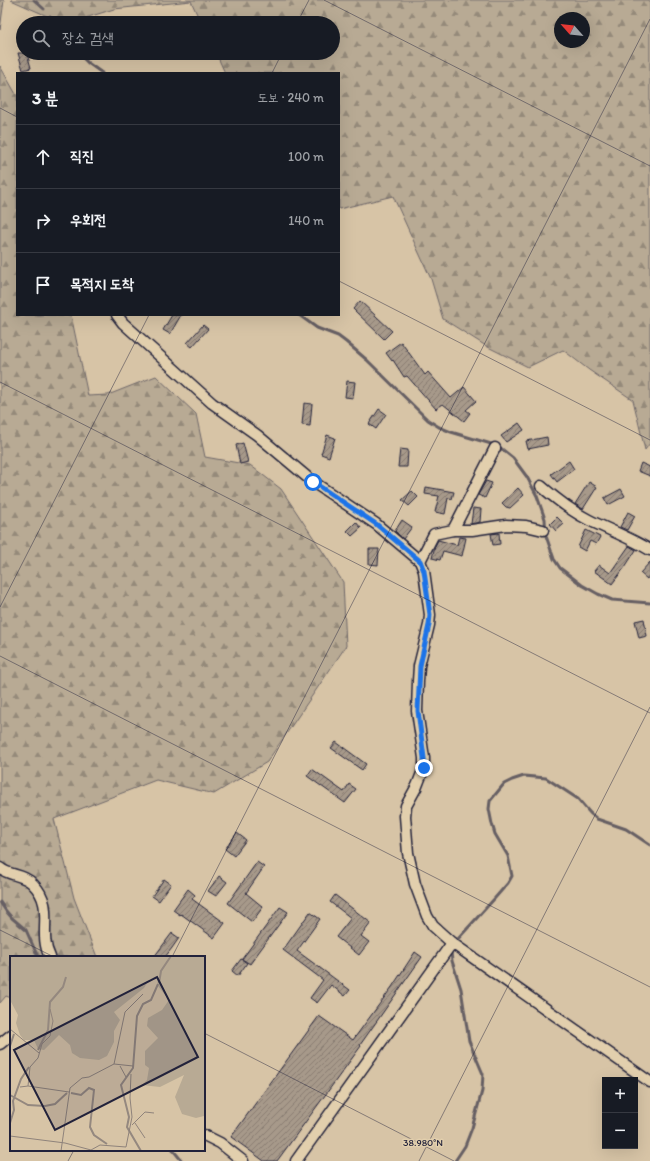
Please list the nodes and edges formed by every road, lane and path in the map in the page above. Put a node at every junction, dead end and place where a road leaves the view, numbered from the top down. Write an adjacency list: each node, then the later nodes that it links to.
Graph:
1 (118, 316): 7 (street)
2 (495, 448): 4 (street)
3 (541, 486): 6 (street)
4 (453, 530): 5 (street); 7 (street)
5 (543, 530)
6 (650, 550)
7 (420, 561): 9 (street)
8 (0, 868): 10 (street)
9 (452, 943): 13 (street); 16 (street)
10 (49, 956)
11 (10, 1036): 12 (street)
12 (0, 1044)
13 (650, 1082)
14 (205, 1136): 15 (street)
15 (243, 1161)
16 (296, 1161)

